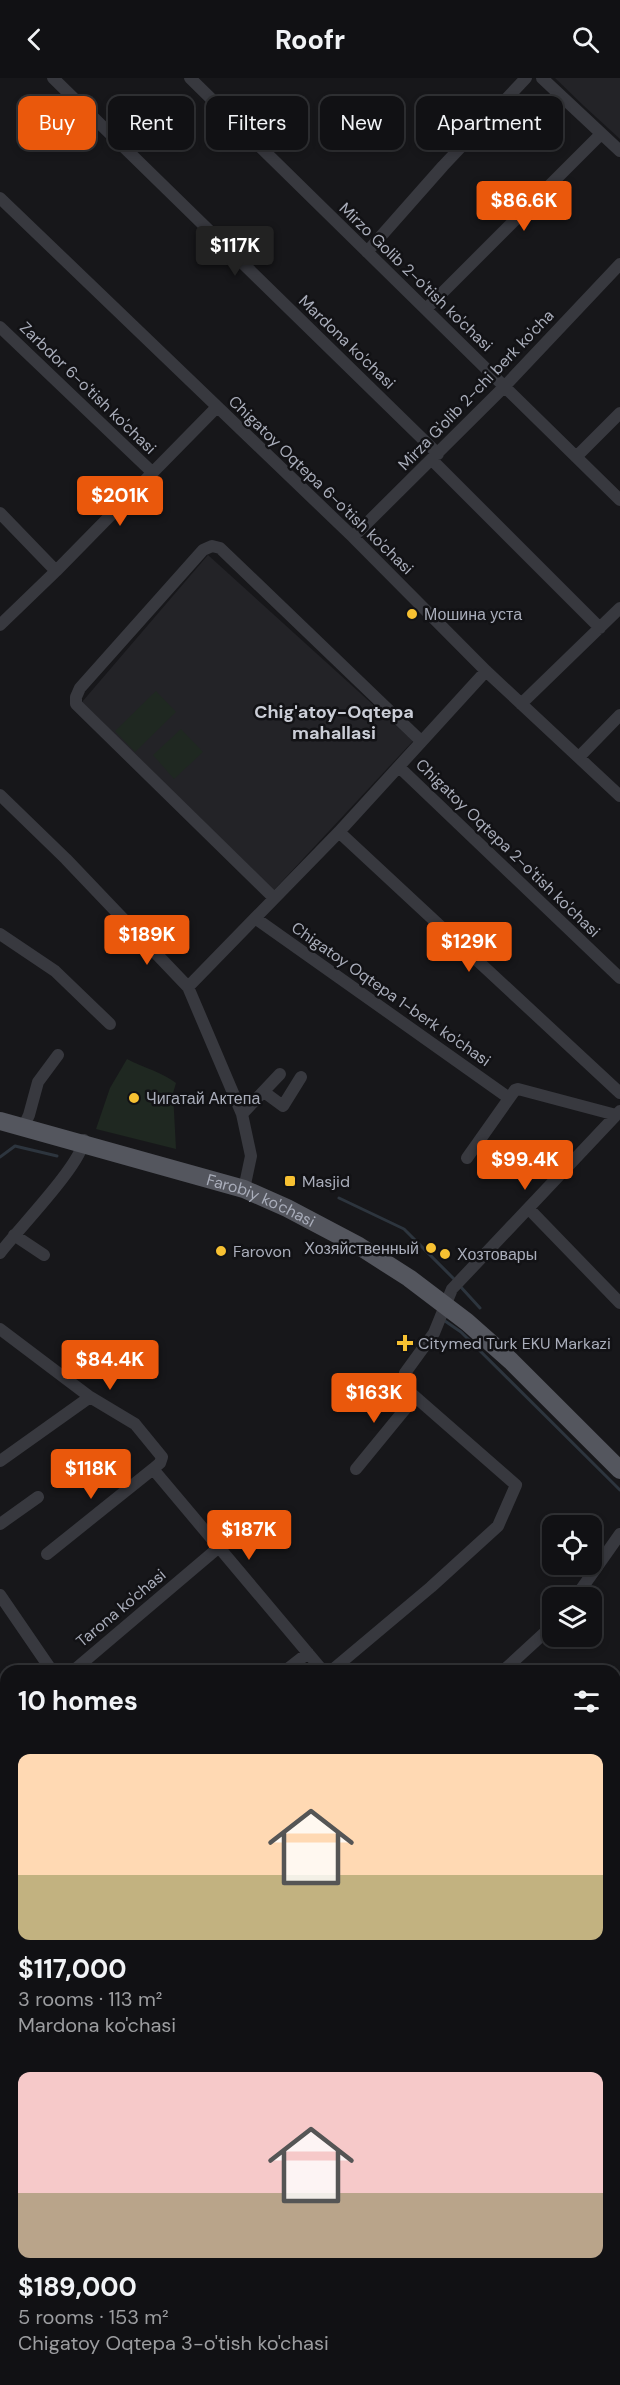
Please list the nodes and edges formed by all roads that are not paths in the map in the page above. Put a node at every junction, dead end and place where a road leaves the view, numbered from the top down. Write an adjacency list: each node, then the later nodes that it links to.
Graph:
1 (53, 78): 15 (street, Mardona ko'chasi)
2 (190, 78): 8 (street, Mirzo Golib 2-o'tish ko'chasi)
3 (526, 78): 8 (street)
4 (542, 78): 5 (street)
5 (601, 134): 6 (street); 10 (street)
6 (620, 151)
7 (0, 198): 13 (street, Chigatoy Oqtepa 6-o'tish ko'chasi)
8 (367, 252): 10 (street, Mirzo Golib 2-o'tish ko'chasi)
9 (620, 264): 12 (street, Mirza G'olib 2-chi berk ko'cha)
10 (426, 309): 12 (street, Mirzo Golib 2-o'tish ko'chasi)
11 (0, 327): 17 (street, Zarbdor 6-o'tish ko'chasi)
12 (504, 387): 15 (street, Mirza G'olib 2-chi berk ko'cha); 16 (street, Mirzo Golib 2-o'tish ko'chasi)
13 (217, 407): 17 (street); 20 (street, Chigatoy Oqtepa 6-o'tish ko'chasi)
14 (620, 413): 16 (street)
15 (435, 457): 20 (street, Mirza G'olib 2-chi berk ko'cha); 24 (street, Mardona ko'chasi)
16 (576, 457): 18 (street, Mirzo Golib 2-o'tish ko'chasi)
17 (153, 473): 21 (street)
18 (620, 500)
19 (0, 513): 21 (street)
20 (353, 537): 25 (street, Chigatoy Oqtepa 6-o'tish ko'chasi)
21 (56, 571): 23 (street)
22 (620, 608): 24 (street)
23 (0, 625)
24 (600, 628): 26 (street)
25 (486, 671): 26 (street, Chigatoy Oqtepa 6-o'tish ko'chasi); 28 (street)
26 (521, 704): 29 (street, Chigatoy Oqtepa 6-o'tish ko'chasi)
27 (620, 714): 29 (street)
28 (421, 741): 30 (street); 34 (street)
29 (579, 757): 32 (street, Chigatoy Oqtepa 6-o'tish ko'chasi)
30 (399, 766): 33 (street); 37 (street, Chigatoy Oqtepa 2-o'tish ko'chasi)
31 (0, 795): 38 (street)
32 (620, 796)
33 (339, 831): 34 (street); 44 (street)
34 (274, 898): 35 (street)
35 (255, 918): 38 (street); 45 (street, Chigatoy Oqtepa 1-berk ko'chasi)
36 (0, 934): 39 (street)
37 (620, 978)
38 (188, 987): 48 (street)
39 (110, 1024)
40 (58, 1055): 50 (street)
41 (280, 1074): 43 (street)
42 (301, 1077): 43 (street)
43 (264, 1092): 48 (street)
44 (620, 1093)
45 (509, 1098): 47 (street); 52 (street)
46 (0, 1112): 50 (main road, Farobiy ko'chasi)
47 (618, 1113): 54 (street)
48 (242, 1114): 53 (street)
49 (0, 1121): 50 (main road, Farobiy ko'chasi)
50 (25, 1124): 51 (main road, Farobiy ko'chasi)
51 (84, 1141): 53 (main road, Farobiy ko'chasi); 55 (street)
52 (467, 1158)
53 (245, 1184): 59 (main road, Farobiy ko'chasi)
54 (529, 1209): 58 (street); 59 (street)
55 (14, 1235): 56 (street); 57 (street)
56 (0, 1253)
57 (44, 1255)
58 (620, 1303)
59 (446, 1304): 62 (street); 63 (main road, Farobiy ko'chasi); 67 (main road, Farobiy ko'chasi)
60 (0, 1329): 61 (street)
61 (90, 1397): 64 (street); 65 (street)
62 (415, 1397): 66 (street); 81 (street)
63 (620, 1455)
64 (0, 1461)
65 (153, 1469): 71 (street); 72 (street)
66 (356, 1469)
67 (620, 1470)
68 (38, 1497): 69 (street)
69 (0, 1524)
70 (620, 1534): 73 (street)
71 (218, 1548): 76 (street); 78 (street, Tarona ko'chasi)
72 (47, 1554)
73 (583, 1587)
74 (0, 1595): 77 (street)
75 (542, 1635): 82 (street)
76 (308, 1653): 79 (street); 80 (street)
77 (48, 1665)
78 (80, 1665)
79 (293, 1665)
80 (317, 1665)
81 (338, 1665)
82 (510, 1665)

